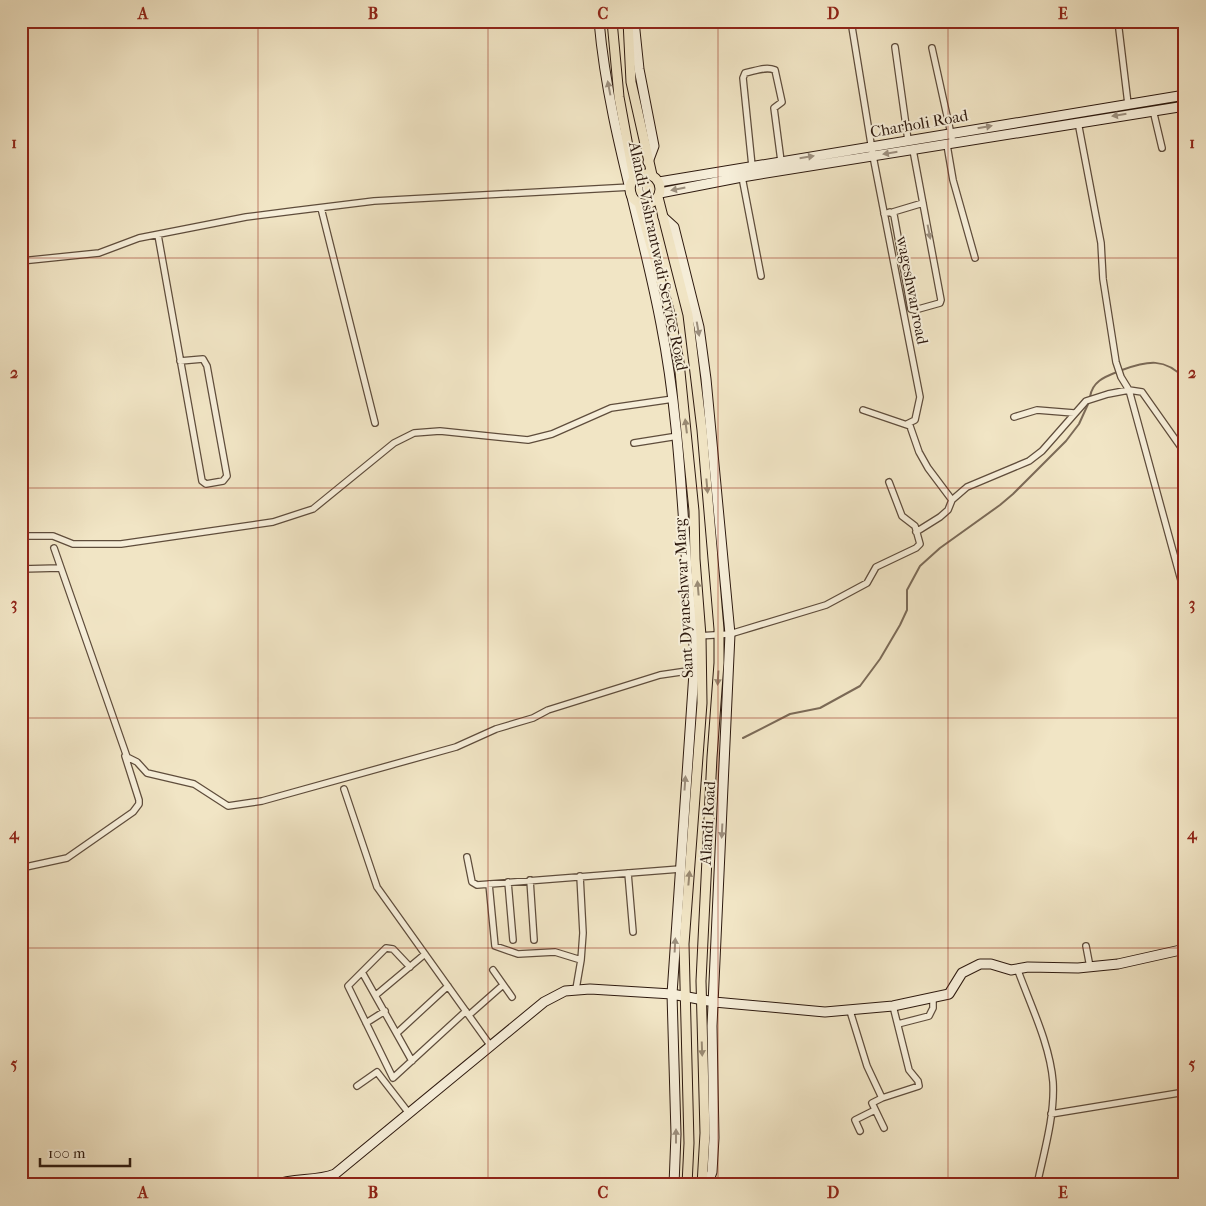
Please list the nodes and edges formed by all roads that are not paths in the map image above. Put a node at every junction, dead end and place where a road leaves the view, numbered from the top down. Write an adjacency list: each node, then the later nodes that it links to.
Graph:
1 (599, 21): 29 (street, Alandi-Vishrantwadi Service Road, one-way to 1)
2 (612, 21): 29 (main road)
3 (628, 21): 23 (main road)
4 (634, 21): 23 (street, Alandi-Vishrantwadi Service Road)
5 (851, 21): 18 (street, wageshwar road)
6 (1118, 21): 10 (street)
7 (895, 47): 16 (street)
8 (932, 48): 15 (street)
9 (1185, 95): 10 (street, Charholi Road)
10 (1128, 104): 13 (street, Charholi Road)
11 (1185, 106): 12 (street, Charholi Road)
12 (1153, 110): 14 (street, Charholi Road, one-way to 14); 19 (street)
13 (1077, 112): 14 (street); 15 (street, Charholi Road, one-way to 13)
14 (1078, 122): 17 (street, Charholi Road); 42 (street)
15 (951, 133): 16 (street, Charholi Road); 17 (street)
16 (908, 140): 18 (street, Charholi Road)
17 (950, 144): 20 (street, Charholi Road); 38 (street)
18 (871, 146): 21 (street, wageshwar road); 22 (street, Charholi Road, one-way to 18)
19 (1162, 148)
20 (913, 150): 21 (street, Charholi Road, one-way to 21); 32 (street)
21 (873, 156): 26 (street, Charholi Road); 35 (street, wageshwar road)
22 (781, 161): 24 (street, Charholi Road); 24 (street)
23 (648, 162): 25 (main road)
24 (752, 166): 27 (street, Charholi Road)
25 (652, 175): 28 (main road); 29 (main road)
26 (742, 177): 27 (street, Charholi Road); 40 (street)
27 (708, 178): 28 (street, Charholi Road); 30 (street, Charholi Road, one-way to 30)
28 (659, 182): 30 (main road, Sant Dyaneshwar Marg)
29 (631, 184): 31 (main road, Sant Dyaneshwar Marg); 33 (street); 43 (street, Alandi-Vishrantwadi Service Road)
30 (659, 195): 31 (main road); 36 (main road, Sant Dyaneshwar Marg)
31 (639, 202): 62 (main road, Sant Dyaneshwar Marg, one-way to 31)
32 (923, 203): 34 (street); 34 (street, one-way to 34)
33 (321, 208): 37 (street); 47 (street)
34 (893, 212): 35 (street)
35 (884, 214): 48 (street, wageshwar road)
36 (664, 217): 60 (main road, Sant Dyaneshwar Marg, one-way to 60); 61 (street, Alandi-Vishrantwadi Service Road, one-way to 61)
37 (158, 235): 39 (street); 41 (street)
38 (975, 258)
39 (21, 261)
40 (761, 276)
41 (180, 362): 41 (street)
42 (1129, 390): 45 (street); 51 (street); 59 (street)
43 (673, 399): 49 (street, Alandi-Vishrantwadi Service Road); 55 (street)
44 (863, 410): 48 (street)
45 (1074, 413): 46 (street); 53 (street)
46 (1014, 417)
47 (375, 423)
48 (907, 424): 53 (street)
49 (678, 436): 50 (street); 62 (street, Alandi-Vishrantwadi Service Road)
50 (634, 443)
51 (1185, 453)
52 (889, 482): 54 (street)
53 (952, 500): 54 (street)
54 (916, 532): 61 (street)
55 (21, 536)
56 (54, 548): 57 (street)
57 (60, 568): 58 (street); 65 (street)
58 (21, 569)
59 (1185, 595)
60 (718, 632): 61 (street); 62 (street); 95 (main road, Sant Dyaneshwar Marg, one-way to 95)
61 (730, 634): 63 (street, Alandi-Vishrantwadi Service Road)
62 (698, 636): 64 (street, Alandi-Vishrantwadi Service Road); 92 (main road, Sant Dyaneshwar Marg, one-way to 62)
63 (730, 645): 96 (street, Alandi Road, one-way to 96)
64 (694, 670): 65 (street); 69 (street, Alandi-Vishrantwadi Service Road, one-way to 64)
65 (124, 753): 68 (street)
66 (344, 789): 80 (street)
67 (467, 858): 74 (street)
68 (21, 868)
69 (680, 869): 70 (street); 90 (street, Alandi-Vishrantwadi Service Road, one-way to 69)
70 (628, 873): 71 (street); 75 (street)
71 (580, 876): 72 (street); 81 (street)
72 (530, 880): 73 (street); 77 (street)
73 (508, 882): 74 (street); 76 (street)
74 (489, 884): 81 (street)
75 (633, 932)
76 (514, 940)
77 (534, 940)
78 (1086, 946): 83 (street)
79 (1185, 949): 83 (street)
80 (425, 954): 82 (street); 88 (street)
81 (581, 960): 89 (street)
82 (410, 967): 86 (street); 91 (street)
83 (1090, 967): 84 (street)
84 (1017, 968): 94 (street); 111 (street)
85 (493, 970): 87 (street)
86 (362, 972): 91 (street); 101 (street)
87 (503, 985): 93 (street); 100 (street)
88 (448, 986): 100 (street); 103 (street)
89 (576, 989): 90 (street); 104 (street)
90 (672, 994): 92 (street); 115 (street, one-way to 90)
91 (376, 995): 98 (street)
92 (684, 996): 95 (street); 116 (main road, Sant Dyaneshwar Marg)
93 (512, 997)
94 (933, 999): 97 (street); 102 (street)
95 (701, 1000): 96 (street); 117 (main road, one-way to 117)
96 (714, 1002): 99 (street); 118 (street, Alandi Road)
97 (892, 1006): 99 (street); 102 (street)
98 (385, 1011): 101 (street); 103 (street)
99 (850, 1012): 108 (street)
100 (467, 1013): 104 (street); 105 (street)
101 (366, 1023): 105 (street)
102 (898, 1024): 108 (street)
103 (397, 1033): 105 (street)
104 (490, 1045): 110 (street)
105 (412, 1060)
106 (357, 1086): 110 (street)
107 (1185, 1092): 111 (street)
108 (882, 1098): 109 (street)
109 (875, 1110): 112 (street); 113 (street)
110 (408, 1112): 114 (street)
111 (1051, 1114): 119 (street)
112 (884, 1128)
113 (860, 1131)
114 (275, 1185)
115 (674, 1185)
116 (687, 1185)
117 (702, 1185)
118 (707, 1185)
119 (1037, 1185)

